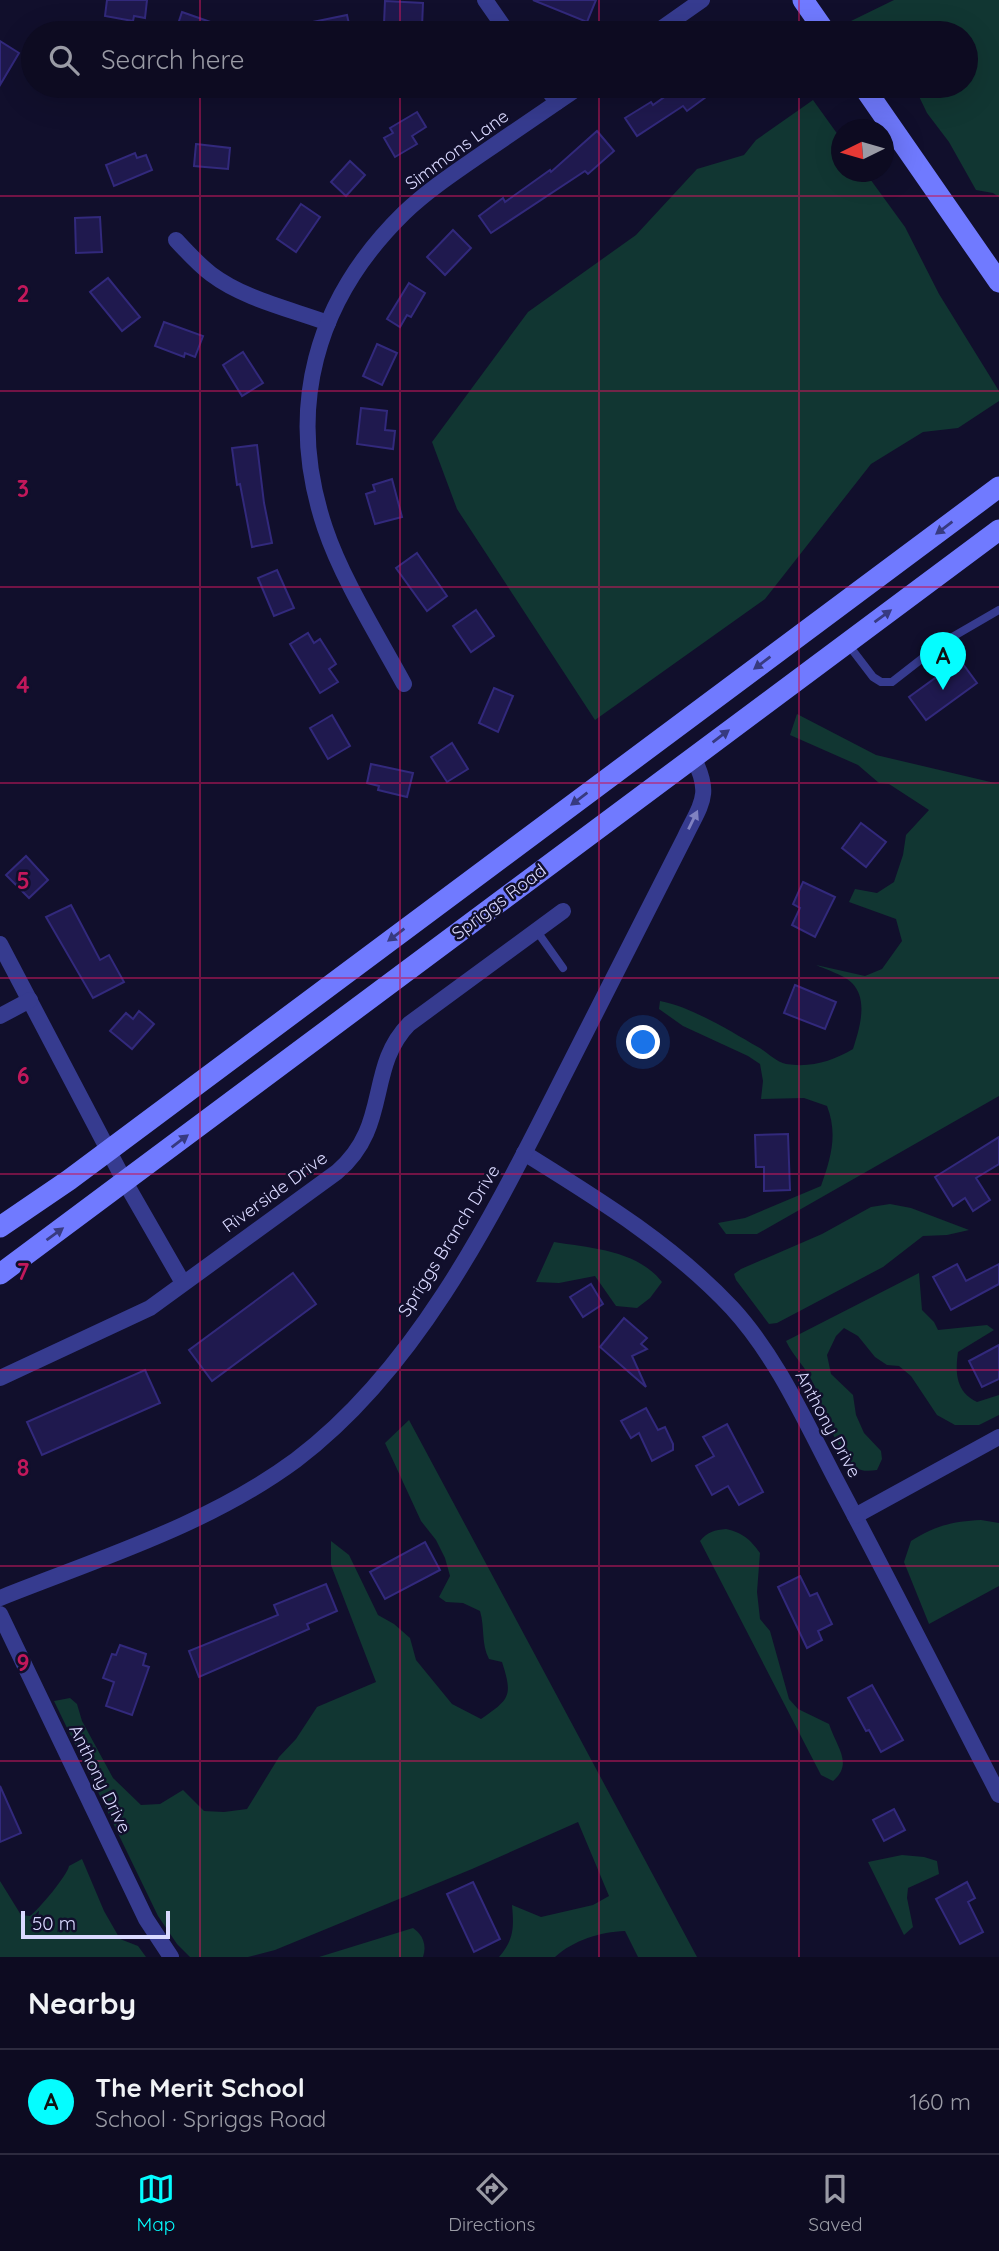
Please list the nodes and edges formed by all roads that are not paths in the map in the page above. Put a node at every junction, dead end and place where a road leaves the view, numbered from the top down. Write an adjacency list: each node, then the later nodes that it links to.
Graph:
1 (485, 0): 4 (street)
2 (702, 0): 5 (street)
3 (803, 0): 6 (main road)
4 (500, 21)
5 (672, 21)
6 (818, 21)
7 (554, 98): 10 (street)
8 (563, 98): 10 (street, Simmons Lane)
9 (871, 98): 12 (main road)
10 (557, 102): 13 (street, Simmons Lane)
11 (176, 240): 13 (street)
12 (999, 282)
13 (328, 323): 18 (street, Simmons Lane)
14 (999, 487): 26 (main road, Spriggs Road, one-way to 26)
15 (999, 530): 17 (main road, Spriggs Road, one-way to 15)
16 (999, 610): 17 (lane)
17 (846, 642): 19 (main road, Spriggs Road, one-way to 17)
18 (404, 684)
19 (693, 757): 27 (street, Spriggs Branch Drive, one-way to 19); 28 (main road, Spriggs Road, one-way to 19)
20 (563, 911): 21 (street, Riverside Drive)
21 (536, 930): 23 (lane); 31 (street, Riverside Drive)
22 (0, 944): 24 (street)
23 (563, 968)
24 (30, 1000): 25 (street); 26 (street)
25 (0, 1016)
26 (107, 1149): 28 (street); 29 (main road, Spriggs Road)
27 (524, 1153): 34 (street, Anthony Drive); 35 (street, Spriggs Branch Drive)
28 (125, 1182): 30 (main road, Spriggs Road, one-way to 28); 31 (street)
29 (0, 1227)
30 (0, 1275)
31 (183, 1283): 32 (street, Riverside Drive)
32 (0, 1378)
33 (999, 1437): 34 (street)
34 (855, 1516): 37 (street, Anthony Drive)
35 (0, 1598)
36 (0, 1614): 38 (street, Anthony Drive)
37 (999, 1795)
38 (172, 1957)

